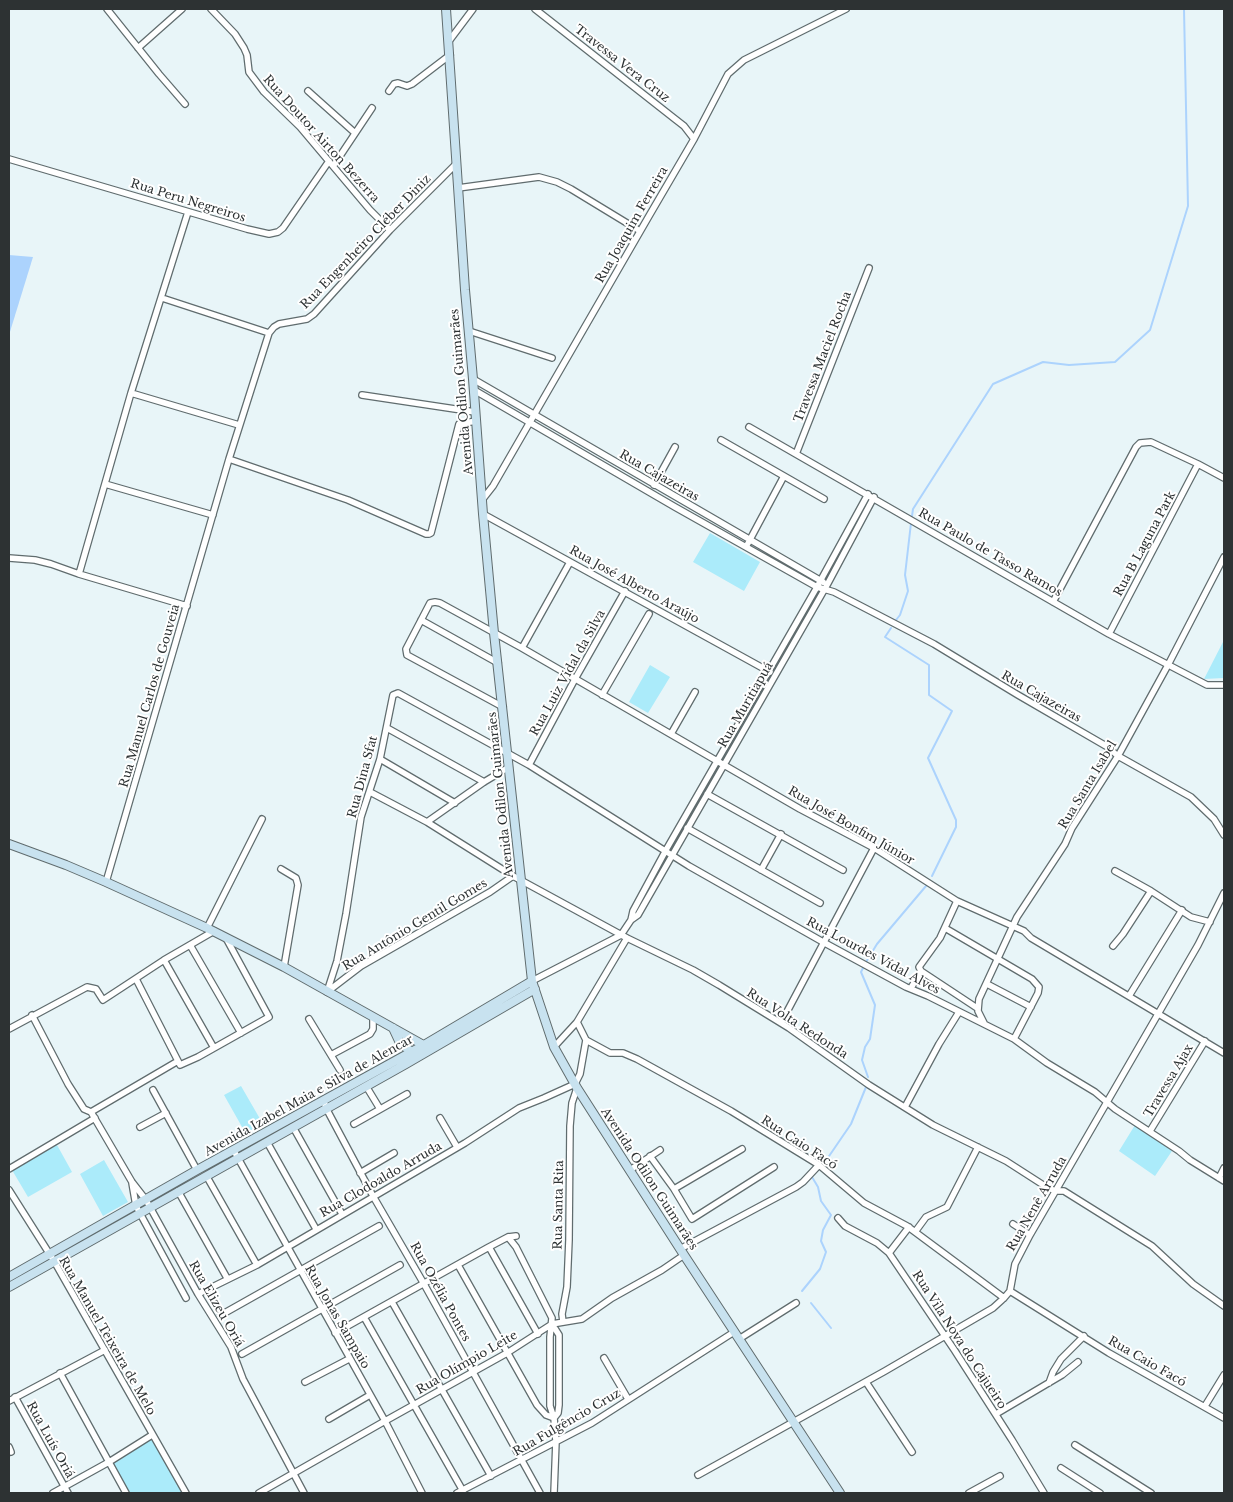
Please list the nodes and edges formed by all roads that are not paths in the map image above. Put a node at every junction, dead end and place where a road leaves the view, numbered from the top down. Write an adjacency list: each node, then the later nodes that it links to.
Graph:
1 (107, 9): 9 (street)
2 (182, 9): 9 (street)
3 (211, 9): 18 (street, Rua Doutor Airton Bezerra)
4 (446, 9): 8 (street, Avenida Odilon Guimarães)
5 (473, 9): 8 (street)
6 (535, 9): 16 (street, Travessa Vera Cruz)
7 (846, 9): 16 (street, Rua Joaquim Ferreira)
8 (449, 41): 10 (street, Avenida Odilon Guimarães)
9 (138, 48): 13 (street)
10 (450, 55): 12 (street); 19 (street, Avenida Odilon Guimarães)
11 (308, 91): 15 (street)
12 (388, 91)
13 (185, 104)
14 (372, 108): 15 (street)
15 (356, 133): 18 (street)
16 (694, 139): 23 (street, Rua Joaquim Ferreira)
17 (9, 159): 21 (street, Rua Peru Negreiros)
18 (331, 163): 21 (street, Rua Peru Negreiros); 22 (street, Rua Doutor Airton Bezerra)
19 (456, 164): 20 (street, Avenida Odilon Guimarães); 22 (street, Rua Engenheiro Cléber Diniz)
20 (458, 188): 23 (street); 26 (street, Avenida Odilon Guimarães)
21 (188, 212): 25 (street)
22 (390, 230): 27 (street, Rua Engenheiro Cléber Diniz)
23 (640, 231): 34 (street, Rua Joaquim Ferreira)
24 (869, 268): 41 (street, Travessa Maciel Rocha)
25 (162, 298): 27 (street); 31 (street)
26 (469, 331): 28 (street); 29 (street, Avenida Odilon Guimarães)
27 (269, 333): 37 (street)
28 (552, 358)
29 (473, 379): 30 (street, Avenida Odilon Guimarães); 34 (street, Rua Cajazeiras)
30 (474, 390): 33 (street, Avenida Odilon Guimarães); 36 (street, Rua Cajazeiras)
31 (132, 393): 37 (street); 46 (street)
32 (362, 395): 33 (street)
33 (475, 412): 35 (street, Avenida Odilon Guimarães)
34 (533, 415): 36 (street, Rua Joaquim Ferreira); 47 (street, Rua Cajazeiras)
35 (476, 422): 42 (street); 50 (street, Avenida Odilon Guimarães)
36 (528, 422): 50 (street, Rua Joaquim Ferreira); 54 (street, Rua Cajazeiras)
37 (239, 425): 42 (street)
38 (749, 427): 41 (street, Rua Paulo de Tasso Ramos)
39 (721, 440): 44 (street)
40 (675, 447): 47 (street)
41 (796, 454): 48 (street, Rua Paulo de Tasso Ramos)
42 (229, 459): 52 (street)
43 (1198, 464): 45 (street); 63 (street); 68 (street, Rua B Laguna Park)
44 (784, 476): 49 (street); 53 (street)
45 (1224, 478)
46 (105, 484): 52 (street); 58 (street)
47 (654, 485): 53 (street, Rua Cajazeiras)
48 (871, 495): 59 (street, Rua Muritiapuá); 61 (street, Rua Muritiapuá); 63 (street, Rua Paulo de Tasso Ramos)
49 (824, 499)
50 (482, 500): 51 (street, Avenida Odilon Guimarães)
51 (483, 514): 57 (street, Rua José Alberto Araújo); 67 (street, Avenida Odilon Guimarães)
52 (213, 515): 64 (street, Rua Manuel Carlos de Gouveia)
53 (750, 538): 54 (street); 59 (street, Rua Cajazeiras)
54 (746, 547): 60 (street, Rua Cajazeiras)
55 (1224, 557): 71 (street, Rua Santa Isabel)
56 (9, 558): 58 (street)
57 (570, 562): 62 (street, Rua José Alberto Araújo); 69 (street)
58 (79, 574): 64 (street)
59 (822, 580): 60 (street, Rua Muritiapuá); 61 (street, Rua Cajazeiras)
60 (818, 587): 61 (street, Rua Cajazeiras); 72 (street, Rua Muritiapuá)
61 (826, 587): 73 (street, Rua Muritiapuá); 82 (street, Rua Cajazeiras)
62 (625, 591): 72 (street, Rua José Alberto Araújo); 74 (street, Rua Luiz Vidal da Silva)
63 (1053, 602): 68 (street, Rua Paulo de Tasso Ramos)
64 (188, 606): 105 (street, Rua Manuel Carlos de Gouveia)
65 (649, 614): 77 (street)
66 (421, 620): 67 (street, Rua José Bonfim Júnior); 70 (street); 78 (street)
67 (494, 633): 69 (street, Rua José Bonfim Júnior); 70 (street, Avenida Odilon Guimarães)
68 (1109, 634): 71 (street, Rua Paulo de Tasso Ramos)
69 (522, 648): 74 (street, Rua José Bonfim Júnior)
70 (498, 663): 78 (street, Avenida Odilon Guimarães)
71 (1168, 666): 75 (street, Rua Paulo de Tasso Ramos); 82 (street, Rua Santa Isabel)
72 (769, 672): 73 (street, Rua José Alberto Araújo); 84 (street, Rua Muritiapuá)
73 (775, 675): 84 (street, Rua Muritiapuá)
74 (575, 679): 77 (street, Rua José Bonfim Júnior); 85 (street, Rua Luiz Vidal da Silva)
75 (1224, 685)
76 (695, 692): 80 (street)
77 (602, 695): 80 (street, Rua José Bonfim Júnior)
78 (503, 707): 81 (street, Avenida Odilon Guimarães)
79 (386, 728): 81 (street, Rua Dina Sfat); 83 (street, Rua Dina Sfat); 87 (street)
80 (671, 734): 84 (street, Rua José Bonfim Júnior)
81 (508, 753): 85 (street, Rua Lourdes Vídal Alves); 86 (street, Avenida Odilon Guimarães)
82 (1118, 756): 95 (street, Rua Cajazeiras); 112 (street, Rua Santa Isabel)
83 (380, 759): 88 (street, Rua Dina Sfat); 90 (street)
84 (720, 764): 89 (street, Rua Muritiapuá); 97 (street, Rua José Bonfim Júnior); 98 (street, Rua Muritiapuá)
85 (529, 765): 98 (street, Rua Lourdes Vídal Alves)
86 (509, 768): 87 (street); 104 (street, Avenida Odilon Guimarães)
87 (484, 782): 90 (street)
88 (370, 792): 92 (street, Rua Volta Redonda); 129 (street, Rua Dina Sfat)
89 (707, 794): 93 (street, Rua Muritiapuá); 94 (street)
90 (455, 803): 92 (street)
91 (262, 819): 114 (street)
92 (427, 822): 103 (street, Rua Volta Redonda)
93 (687, 828): 98 (street, Rua Muritiapuá); 100 (street)
94 (781, 834): 100 (street); 101 (street)
95 (1224, 835)
96 (9, 844): 105 (street)
97 (874, 848): 108 (street, Rua José Bonfim Júnior); 118 (street)
98 (669, 852): 115 (street, Rua Muritiapuá); 118 (street, Rua Lourdes Vídal Alves)
99 (281, 869): 123 (street)
100 (761, 870): 109 (street)
101 (843, 870)
102 (1115, 871): 106 (street)
103 (513, 876): 104 (street, Rua Volta Redonda); 129 (street, Rua Antônio Gentil Gomes)
104 (521, 880): 115 (street, Rua Volta Redonda); 127 (street, Avenida Odilon Guimarães)
105 (106, 882): 114 (street)
106 (1151, 891): 110 (street); 120 (street)
107 (1224, 893): 111 (street, Rua Nenê Arruda)
108 (957, 901): 112 (street, Rua José Bonfim Júnior); 113 (street)
109 (820, 904)
110 (1182, 910): 111 (street); 130 (street)
111 (1210, 922): 134 (street, Rua Nenê Arruda)
112 (1012, 927): 121 (street, Rua Santa Isabel); 130 (street, Rua José Bonfim Júnior)
113 (945, 928): 121 (street); 124 (street)
114 (211, 929): 116 (street); 119 (street)
115 (621, 935): 117 (street, Rua Volta Redonda); 127 (street, Avenida Izabel Maia e Silva de Alencar)
116 (225, 936): 123 (street); 144 (street)
117 (627, 938): 139 (street); 140 (street, Rua Volta Redonda)
118 (823, 942): 128 (street, Rua Lourdes Vídal Alves); 140 (street)
119 (190, 945): 122 (street); 144 (street)
120 (1113, 946)
121 (997, 959): 126 (street, Rua Santa Isabel); 131 (street)
122 (164, 960): 125 (street); 150 (street)
123 (284, 967): 129 (street)
124 (921, 971): 128 (street); 132 (street)
125 (136, 979): 135 (street); 156 (street)
126 (987, 984): 131 (street); 132 (street, Rua Santa Isabel)
127 (533, 985): 138 (street, Avenida Izabel Maia e Silva de Alencar); 149 (street, Avenida Odilon Guimarães)
128 (911, 988): 133 (street, Rua Lourdes Vídal Alves)
129 (327, 992): 136 (street)
130 (1129, 996): 134 (street, Rua José Bonfim Júnior)
131 (1031, 1007): 145 (street)
132 (978, 1008): 141 (street)
133 (959, 1012): 141 (street, Rua Lourdes Vídal Alves); 164 (street)
134 (1159, 1014): 147 (street, Rua José Bonfim Júnior); 162 (street, Rua Nenê Arruda)
135 (32, 1015): 143 (street); 166 (street, Rua Elizeu Oriá)
136 (373, 1017): 142 (street); 154 (street)
137 (308, 1019): 154 (street)
138 (472, 1021): 148 (street, Avenida Izabel Maia e Silva de Alencar); 151 (street, Avenida Izabel Maia e Silva de Alencar)
139 (577, 1022): 146 (street); 149 (street)
140 (780, 1023): 164 (street, Rua Volta Redonda)
141 (984, 1023): 145 (street, Rua Lourdes Vídal Alves)
142 (393, 1028): 148 (street); 152 (street)
143 (9, 1029)
144 (241, 1033): 150 (street)
145 (1014, 1039): 162 (street, Rua Lourdes Vídal Alves)
146 (586, 1040): 159 (street); 183 (street, Rua Caio Facó)
147 (1205, 1042): 153 (street, Rua José Bonfim Júnior); 174 (street, Travessa Ajax)
148 (424, 1045): 151 (street); 152 (street, Avenida Izabel Maia e Silva de Alencar)
149 (554, 1047): 159 (street, Avenida Odilon Guimarães)
150 (214, 1048): 156 (street)
151 (431, 1050): 155 (street, Avenida Izabel Maia e Silva de Alencar)
152 (411, 1052): 155 (street); 163 (street, Avenida Izabel Maia e Silva de Alencar)
153 (1224, 1052)
154 (331, 1055): 157 (street)
155 (420, 1056): 158 (street, Avenida Izabel Maia e Silva de Alencar)
156 (178, 1061): 166 (street)
157 (340, 1070)
158 (366, 1086): 163 (street, Avenida Izabel Maia e Silva de Alencar); 165 (street)
159 (576, 1086): 176 (street, Rua Clodoaldo Arruda); 188 (street, Avenida Odilon Guimarães); 239 (street, Rua Santa Rita)
160 (153, 1090): 167 (street)
161 (407, 1094): 165 (street)
162 (1108, 1102): 174 (street, Rua Lourdes Vídal Alves); 196 (street, Rua Nenê Arruda)
163 (325, 1105): 172 (street, Avenida Izabel Maia e Silva de Alencar); 173 (street, Avenida Izabel Maia e Silva de Alencar); 189 (street, Rua Ozélia Pontes)
164 (905, 1107): 177 (street, Rua Volta Redonda)
165 (380, 1110): 170 (street)
166 (91, 1112): 168 (street, Rua Elizeu Oriá)
167 (166, 1113): 171 (street); 187 (street)
168 (95, 1118): 186 (street); 192 (street, Rua Elizeu Oriá)
169 (440, 1118): 176 (street)
170 (354, 1124)
171 (140, 1127)
172 (293, 1127): 173 (street, Avenida Izabel Maia e Silva de Alencar); 202 (street)
173 (282, 1128): 175 (street, Avenida Izabel Maia e Silva de Alencar); 181 (street, Avenida Izabel Maia e Silva de Alencar)
174 (1150, 1131): 191 (street, Rua Lourdes Vídal Alves)
175 (267, 1142): 181 (street, Avenida Izabel Maia e Silva de Alencar); 209 (street)
176 (457, 1147): 197 (street, Rua Clodoaldo Arruda)
177 (978, 1147): 196 (street, Rua Volta Redonda); 210 (street)
178 (742, 1148): 193 (street)
179 (660, 1150): 182 (street)
180 (394, 1152): 189 (street)
181 (236, 1155): 187 (street, Avenida Izabel Maia e Silva de Alencar); 190 (street, Avenida Izabel Maia e Silva de Alencar); 215 (street, Rua Jonas Sampaio)
182 (650, 1156): 188 (street); 193 (street)
183 (819, 1165): 208 (street, Rua Caio Facó); 216 (street, Rua Olímpio Leite)
184 (774, 1167): 193 (street)
185 (1224, 1168): 191 (street)
186 (9, 1169)
187 (197, 1170): 198 (street, Avenida Izabel Maia e Silva de Alencar)
188 (630, 1170): 216 (street, Avenida Odilon Guimarães)
189 (360, 1173): 197 (street, Rua Ozélia Pontes)
190 (207, 1177): 195 (street, Avenida Izabel Maia e Silva de Alencar); 220 (street)
191 (1222, 1179)
192 (132, 1182): 198 (street, Rua Elizeu Oriá); 199 (street, Rua Elizeu Oriá)
193 (674, 1189)
194 (9, 1190): 218 (street, Rua Manuel Teixeira de Melo)
195 (178, 1191): 200 (street, Avenida Izabel Maia e Silva de Alencar); 226 (street)
196 (1056, 1191): 211 (street, Rua Nenê Arruda); 235 (street, Rua Volta Redonda)
197 (373, 1196): 202 (street, Rua Clodoaldo Arruda); 227 (street, Rua Ozélia Pontes)
198 (146, 1200): 199 (street, Avenida Izabel Maia e Silva de Alencar); 200 (street, Rua Elizeu Oriá)
199 (136, 1206): 201 (street, Rua Elizeu Oriá); 203 (street, Avenida Izabel Maia e Silva de Alencar)
200 (151, 1208): 201 (street, Avenida Izabel Maia e Silva de Alencar); 219 (street, Rua Elizeu Oriá)
201 (140, 1214): 205 (street, Avenida Izabel Maia e Silva de Alencar); 223 (street, Rua Elizeu Oriá)
202 (342, 1214): 209 (street, Rua Clodoaldo Arruda)
203 (117, 1217): 205 (street); 218 (street, Avenida Izabel Maia e Silva de Alencar)
204 (838, 1218): 217 (street, Rua Vila Nova do Cajueiro)
205 (121, 1224): 218 (street, Avenida Izabel Maia e Silva de Alencar)
206 (1013, 1224): 211 (street)
207 (379, 1226): 224 (street)
208 (909, 1228): 210 (street, Rua Caio Facó); 217 (street)
209 (316, 1229): 215 (street, Rua Clodoaldo Arruda)
210 (915, 1232): 232 (street, Rua Caio Facó)
211 (1030, 1235): 229 (street, Rua Nenê Arruda)
212 (516, 1236): 213 (street)
213 (508, 1237): 214 (street); 240 (street)
214 (489, 1247): 222 (street); 242 (street)
215 (287, 1248): 220 (street, Rua Clodoaldo Arruda); 224 (street, Rua Jonas Sampaio)
216 (682, 1252): 239 (street, Rua Olímpio Leite); 243 (street, Avenida Odilon Guimarães)
217 (889, 1253): 244 (street, Rua Vila Nova do Cajueiro)
218 (52, 1258): 225 (street, Avenida Izabel Maia e Silva de Alencar); 228 (street, Avenida Izabel Maia e Silva de Alencar); 246 (street, Rua Manuel Teixeira de Melo)
219 (181, 1263): 223 (street); 230 (street, Rua Elizeu Oriá)
220 (258, 1265): 226 (street, Rua Clodoaldo Arruda)
221 (400, 1265): 236 (street)
222 (458, 1265): 227 (street); 247 (street)
223 (170, 1270): 231 (street, Rua Elizeu Oriá)
224 (300, 1271): 236 (street, Rua Jonas Sampaio); 237 (street)
225 (9, 1277)
226 (227, 1278): 230 (street, Rua Clodoaldo Arruda)
227 (424, 1284): 233 (street); 253 (street, Rua Ozélia Pontes)
228 (10, 1285)
229 (1010, 1291): 232 (street); 245 (street, Rua Caio Facó)
230 (198, 1294): 277 (street, Rua Elizeu Oriá)
231 (186, 1298)
232 (1004, 1298): 244 (street)
233 (392, 1302): 238 (street); 258 (street)
234 (796, 1304): 243 (street, Rua Fulgêncio Cruz)
235 (1224, 1306)
236 (321, 1309): 241 (street, Rua Jonas Sampaio); 248 (street)
237 (221, 1315)
238 (364, 1317): 241 (street); 262 (street)
239 (563, 1322): 240 (street, Rua Olímpio Leite)
240 (552, 1324): 242 (street, Rua Olímpio Leite); 265 (street); 265 (street)
241 (335, 1333): 249 (street, Rua Jonas Sampaio)
242 (538, 1334): 247 (street, Rua Olímpio Leite)
243 (736, 1336): 261 (street, Rua Fulgêncio Cruz); 269 (street, Avenida Odilon Guimarães)
244 (946, 1336): 256 (street); 264 (street, Rua Vila Nova do Cajueiro)
245 (1084, 1336): 257 (street); 263 (street, Rua Caio Facó)
246 (105, 1350): 252 (street); 270 (street, Rua Manuel Teixeira de Melo)
247 (507, 1353): 253 (street, Rua Olímpio Leite); 265 (street)
248 (242, 1354)
249 (349, 1358): 255 (street); 259 (street, Rua Jonas Sampaio)
250 (604, 1358): 261 (street)
251 (1078, 1362): 257 (street)
252 (60, 1372): 260 (street); 275 (street)
253 (473, 1373): 258 (street, Rua Olímpio Leite); 274 (street, Rua Ozélia Pontes)
254 (1224, 1375): 263 (street)
255 (305, 1382)
256 (866, 1382): 269 (street); 273 (street)
257 (1049, 1384): 264 (street)
258 (442, 1389): 262 (street, Rua Olímpio Leite); 279 (street)
259 (370, 1395): 267 (street); 268 (street, Rua Jonas Sampaio)
260 (12, 1399): 281 (street, Rua Luís Oriá)
261 (628, 1399): 271 (street, Rua Fulgêncio Cruz)
262 (413, 1405): 268 (street, Rua Olímpio Leite); 282 (street)
263 (1205, 1406): 266 (street, Rua Caio Facó)
264 (996, 1414): 294 (street, Rua Vila Nova do Cajueiro)
265 (554, 1418): 271 (street)
266 (1224, 1418)
267 (329, 1419)
268 (385, 1421): 277 (street, Rua Olímpio Leite); 289 (street, Rua Jonas Sampaio)
269 (793, 1422): 278 (street); 292 (street, Avenida Odilon Guimarães)
270 (152, 1435): 275 (street); 286 (street, Rua Manuel Teixeira de Melo)
271 (556, 1441): 274 (street, Rua Fulgêncio Cruz); 291 (street)
272 (1075, 1445): 296 (street)
273 (912, 1452)
274 (522, 1460): 279 (street, Rua Fulgêncio Cruz); 290 (street, Rua Ozélia Pontes)
275 (109, 1462): 281 (street); 285 (street)
276 (1061, 1468): 295 (street)
277 (293, 1474): 287 (street, Rua Olímpio Leite); 288 (street, Rua Elizeu Oriá)
278 (698, 1475)
279 (491, 1476): 282 (street, Rua Fulgêncio Cruz)
280 (1000, 1476): 293 (street)
281 (64, 1487): 283 (street); 284 (street, Rua Luís Oriá)
282 (460, 1492)
283 (52, 1493)
284 (68, 1493)
285 (126, 1493)
286 (186, 1493)
287 (259, 1493)
288 (304, 1493)
289 (422, 1493)
290 (540, 1493)
291 (554, 1493)
292 (840, 1493)
293 (969, 1493)
294 (1044, 1493)
295 (1100, 1493)
296 (1151, 1493)

